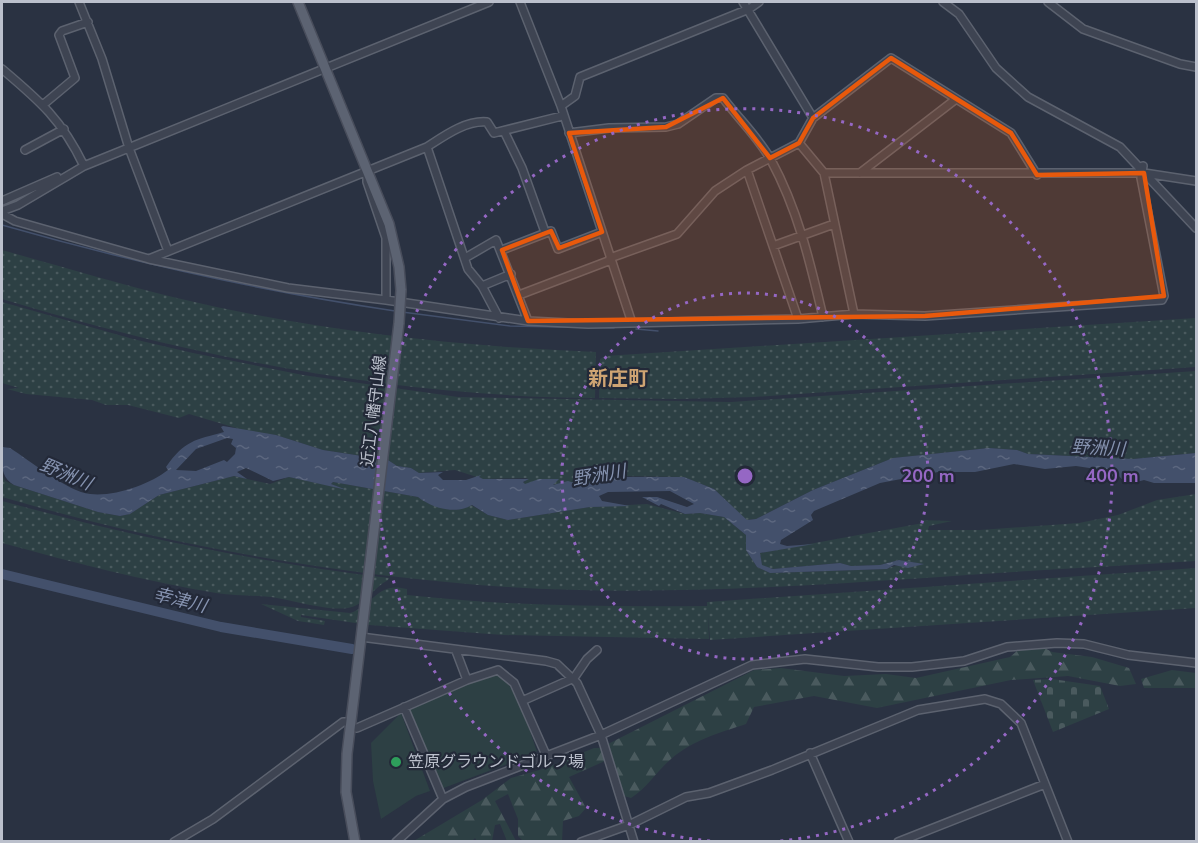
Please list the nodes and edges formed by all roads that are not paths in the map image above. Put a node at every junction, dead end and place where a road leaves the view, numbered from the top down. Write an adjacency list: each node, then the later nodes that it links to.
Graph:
1 (79, 2): 10 (street)
2 (298, 2): 13 (main road, 近江八幡守山線)
3 (489, 2): 13 (street)
4 (520, 2): 16 (street)
5 (743, 2): 9 (street)
6 (759, 2): 9 (street)
7 (943, 2): 28 (street)
8 (1048, 2): 11 (street)
9 (749, 9): 16 (street); 18 (street)
10 (87, 22): 15 (street); 24 (street)
11 (1197, 67)
12 (2, 69): 15 (street)
13 (326, 69): 24 (street); 30 (main road, 近江八幡守山線)
14 (956, 99): 18 (street); 32 (street); 33 (street)
15 (44, 104): 19 (street)
16 (561, 106): 17 (street)
17 (562, 116): 20 (street); 21 (street)
18 (813, 118): 22 (street)
19 (64, 129): 25 (street); 27 (street)
20 (504, 131): 23 (street); 40 (street)
21 (569, 133): 26 (street); 41 (street)
22 (799, 143): 26 (street); 31 (street)
23 (427, 147): 30 (street); 46 (street)
24 (129, 148): 27 (street); 45 (street)
25 (25, 150)
26 (770, 158): 29 (street); 42 (street)
27 (84, 166): 34 (street)
28 (1143, 169): 33 (street); 35 (street); 39 (street); 53 (street)
29 (747, 170): 43 (street); 48 (street)
30 (367, 171): 45 (street); 52 (street); 59 (main road, 近江八幡守山線, bridge)
31 (824, 173): 32 (street); 38 (street)
32 (860, 173): 33 (street)
33 (1036, 175)
34 (65, 177): 36 (street); 37 (street)
35 (1197, 181)
36 (2, 201)
37 (3, 212): 47 (street)
38 (834, 224): 42 (street); 53 (street)
39 (1197, 228)
40 (545, 232): 41 (street); 44 (street)
41 (602, 232): 48 (street)
42 (803, 233): 43 (street); 54 (street)
43 (773, 246): 56 (street)
44 (502, 250): 46 (street); 49 (street)
45 (168, 251): 47 (street)
46 (465, 258): 50 (street)
47 (148, 259): 52 (street)
48 (611, 259): 51 (street); 58 (street)
49 (511, 274): 50 (street); 51 (street)
50 (482, 286): 55 (street)
51 (519, 295): 57 (street)
52 (386, 300): 55 (street)
53 (854, 314): 54 (street)
54 (823, 317): 56 (street)
55 (499, 318): 57 (street)
56 (798, 319): 58 (street)
57 (528, 321): 58 (street)
58 (632, 323)
59 (361, 637): 61 (street); 67 (main road, 近江八幡守山線)
60 (597, 650): 63 (street)
61 (456, 651): 63 (street); 64 (street)
62 (1197, 663): 68 (street)
63 (574, 678): 65 (street); 68 (street)
64 (467, 680): 65 (street); 66 (street)
65 (522, 701): 70 (street)
66 (404, 707): 67 (street); 72 (street)
67 (354, 725): 74 (street); 75 (main road, 近江八幡守山線)
68 (601, 735): 70 (street); 73 (street)
69 (810, 753): 71 (street); 73 (street); 79 (street)
70 (546, 755): 72 (street)
71 (1045, 784): 80 (street); 81 (street)
72 (443, 799): 76 (street)
73 (629, 825): 77 (street); 78 (street)
74 (174, 842)
75 (355, 842)
76 (396, 842)
77 (581, 842)
78 (634, 842)
79 (849, 842)
80 (898, 842)
81 (1068, 842)

